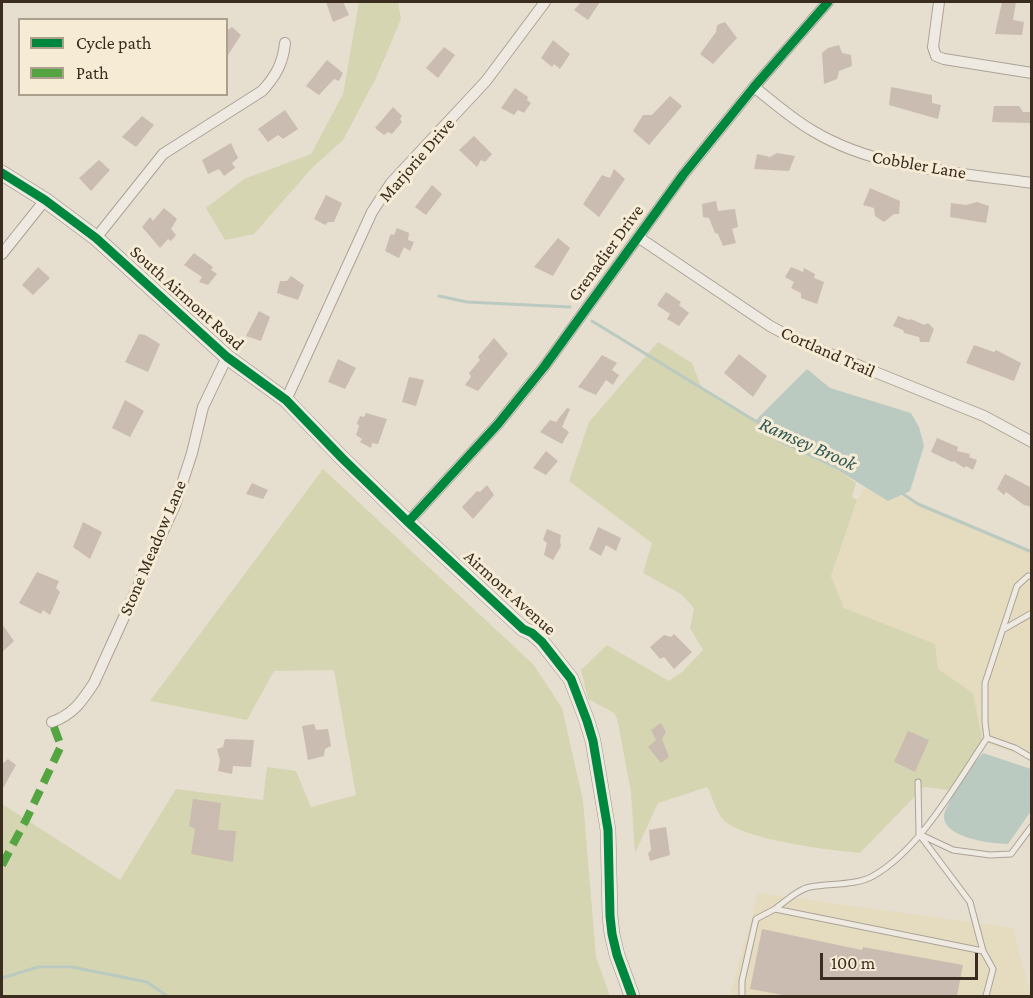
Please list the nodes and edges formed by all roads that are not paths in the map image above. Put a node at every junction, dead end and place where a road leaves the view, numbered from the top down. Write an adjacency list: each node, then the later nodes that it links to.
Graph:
1 (545, 2): 14 (street, Marjorie Drive)
2 (828, 2): 6 (street, Grenadier Drive)
3 (939, 2): 5 (street)
4 (285, 43): 11 (street)
5 (1032, 73)
6 (754, 87): 8 (street, Cobbler Lane); 10 (street, Grenadier Drive)
7 (2, 173): 9 (street, South Airmont Road)
8 (1032, 183)
9 (45, 200): 11 (street, South Airmont Road); 12 (street)
10 (638, 237): 15 (street, Cortland Trail); 17 (street, Grenadier Drive)
11 (96, 238): 13 (street, South Airmont Road)
12 (2, 254)
13 (227, 357): 14 (street, South Airmont Road); 21 (street, Stone Meadow Lane)
14 (286, 400): 16 (street, South Airmont Road)
15 (1032, 442)
16 (342, 458): 17 (street, Airmont Avenue)
17 (408, 522): 29 (street, Airmont Avenue)
18 (1032, 576): 20 (lane)
19 (1032, 613): 20 (lane)
20 (1004, 628): 22 (lane)
21 (52, 722)
22 (987, 738): 23 (lane); 26 (lane)
23 (1032, 758)
24 (918, 782): 26 (lane)
25 (1032, 826): 26 (lane)
26 (919, 834): 27 (lane); 28 (lane)
27 (775, 909): 28 (lane); 30 (lane)
28 (983, 951): 31 (lane)
29 (632, 996)
30 (742, 996)
31 (986, 996)

